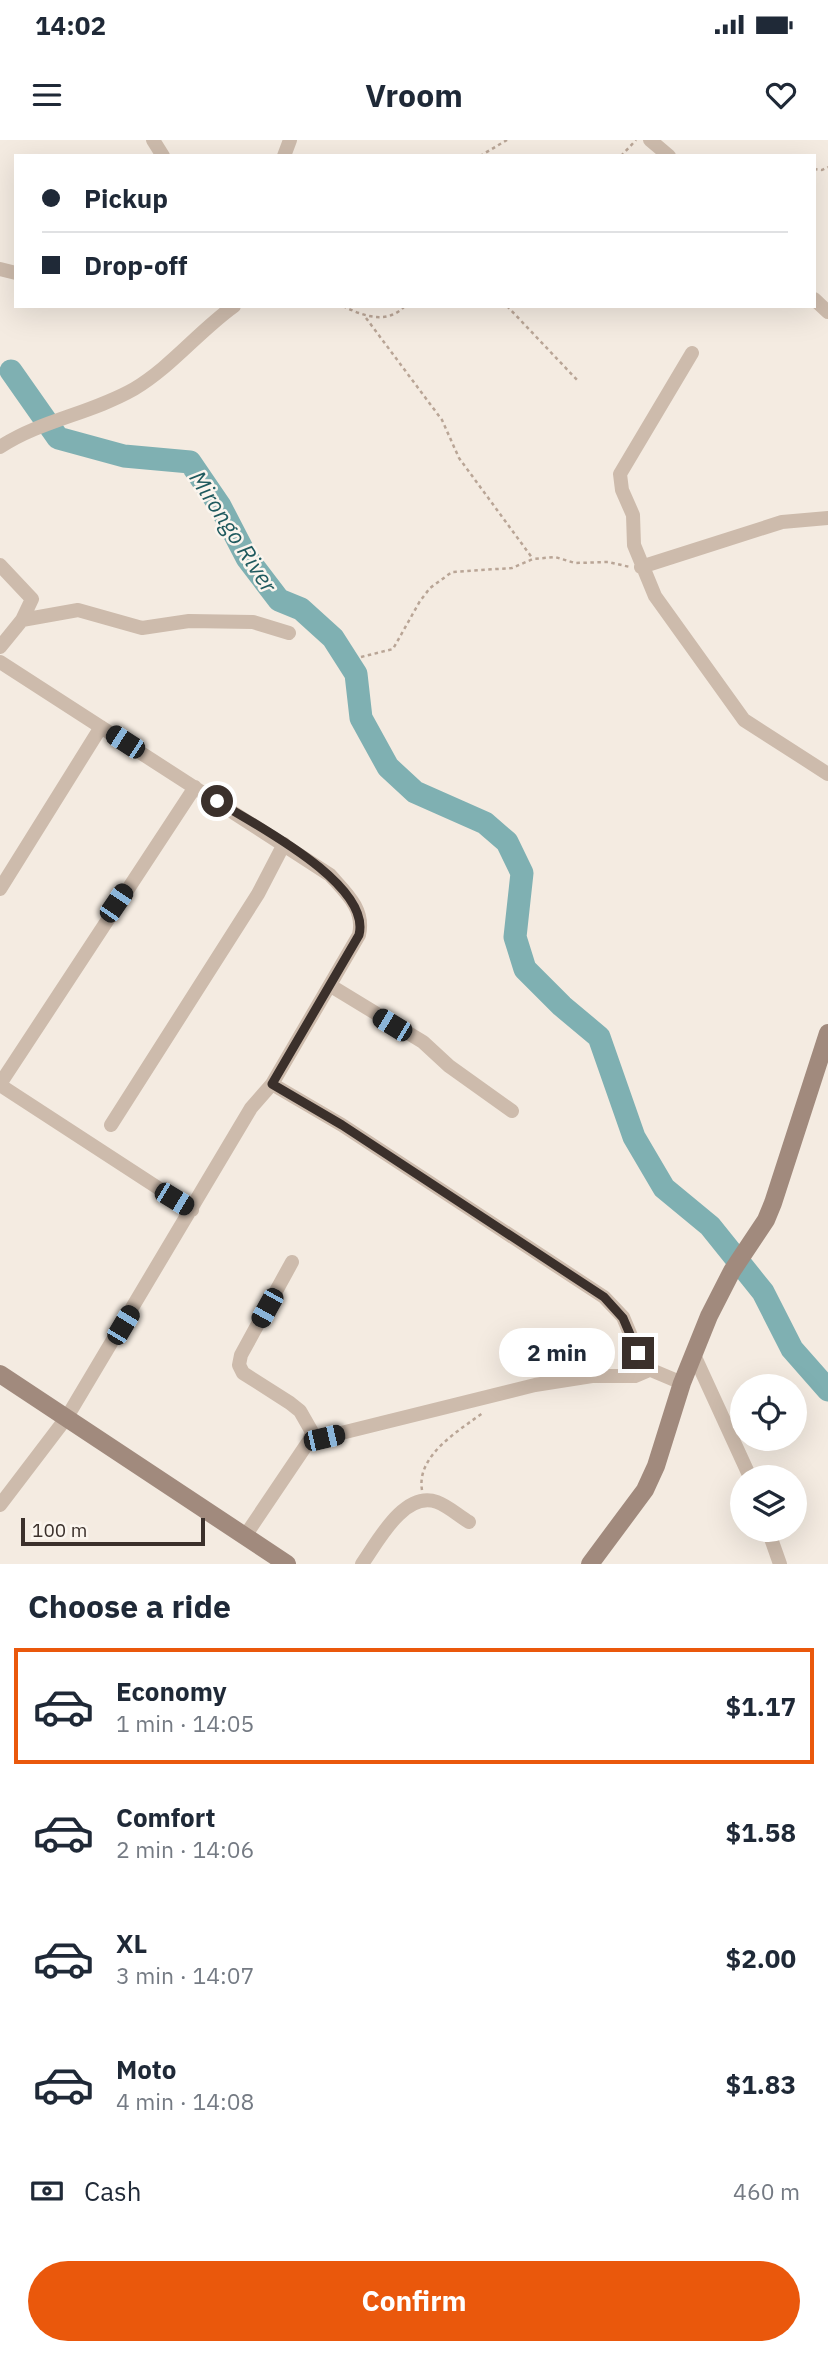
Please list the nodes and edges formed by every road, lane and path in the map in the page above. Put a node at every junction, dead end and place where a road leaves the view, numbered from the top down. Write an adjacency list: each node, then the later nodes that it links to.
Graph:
1 (507, 140): 4 (path)
2 (636, 140): 5 (path)
3 (650, 140): 6 (street)
4 (483, 154)
5 (623, 154)
6 (667, 154)
7 (232, 308): 14 (street)
8 (347, 308): 11 (path)
9 (402, 308): 11 (path)
10 (509, 308): 13 (path)
11 (366, 318): 16 (path)
12 (692, 353): 18 (street)
13 (579, 382)
14 (0, 447)
15 (828, 518): 18 (street)
16 (533, 559): 18 (path); 22 (path)
17 (0, 565): 19 (street)
18 (640, 566): 25 (street)
19 (22, 620): 20 (street); 21 (street)
20 (289, 633)
21 (0, 647)
22 (361, 657)
23 (2, 668): 24 (street)
24 (102, 727): 26 (street); 28 (street)
25 (828, 774)
26 (195, 787): 27 (street); 32 (street)
27 (284, 844): 29 (street); 34 (street)
28 (0, 889)
29 (331, 986): 31 (street); 33 (street)
30 (826, 1044): 37 (street)
31 (272, 1084): 35 (street); 38 (street)
32 (0, 1085): 35 (street)
33 (512, 1111)
34 (111, 1125)
35 (192, 1210): 42 (street)
36 (292, 1262): 43 (street)
37 (694, 1355): 40 (street); 44 (street)
38 (649, 1370): 40 (street); 43 (street)
39 (0, 1374): 42 (street)
40 (682, 1383): 52 (street)
41 (490, 1407): 45 (path)
42 (67, 1417): 46 (street); 48 (street)
43 (309, 1441): 48 (street)
44 (744, 1465)
45 (423, 1500): 47 (street); 51 (street)
46 (0, 1505)
47 (469, 1522)
48 (245, 1536): 50 (street)
49 (772, 1542): 53 (street)
50 (287, 1564)
51 (362, 1564)
52 (590, 1564)
53 (780, 1564)

